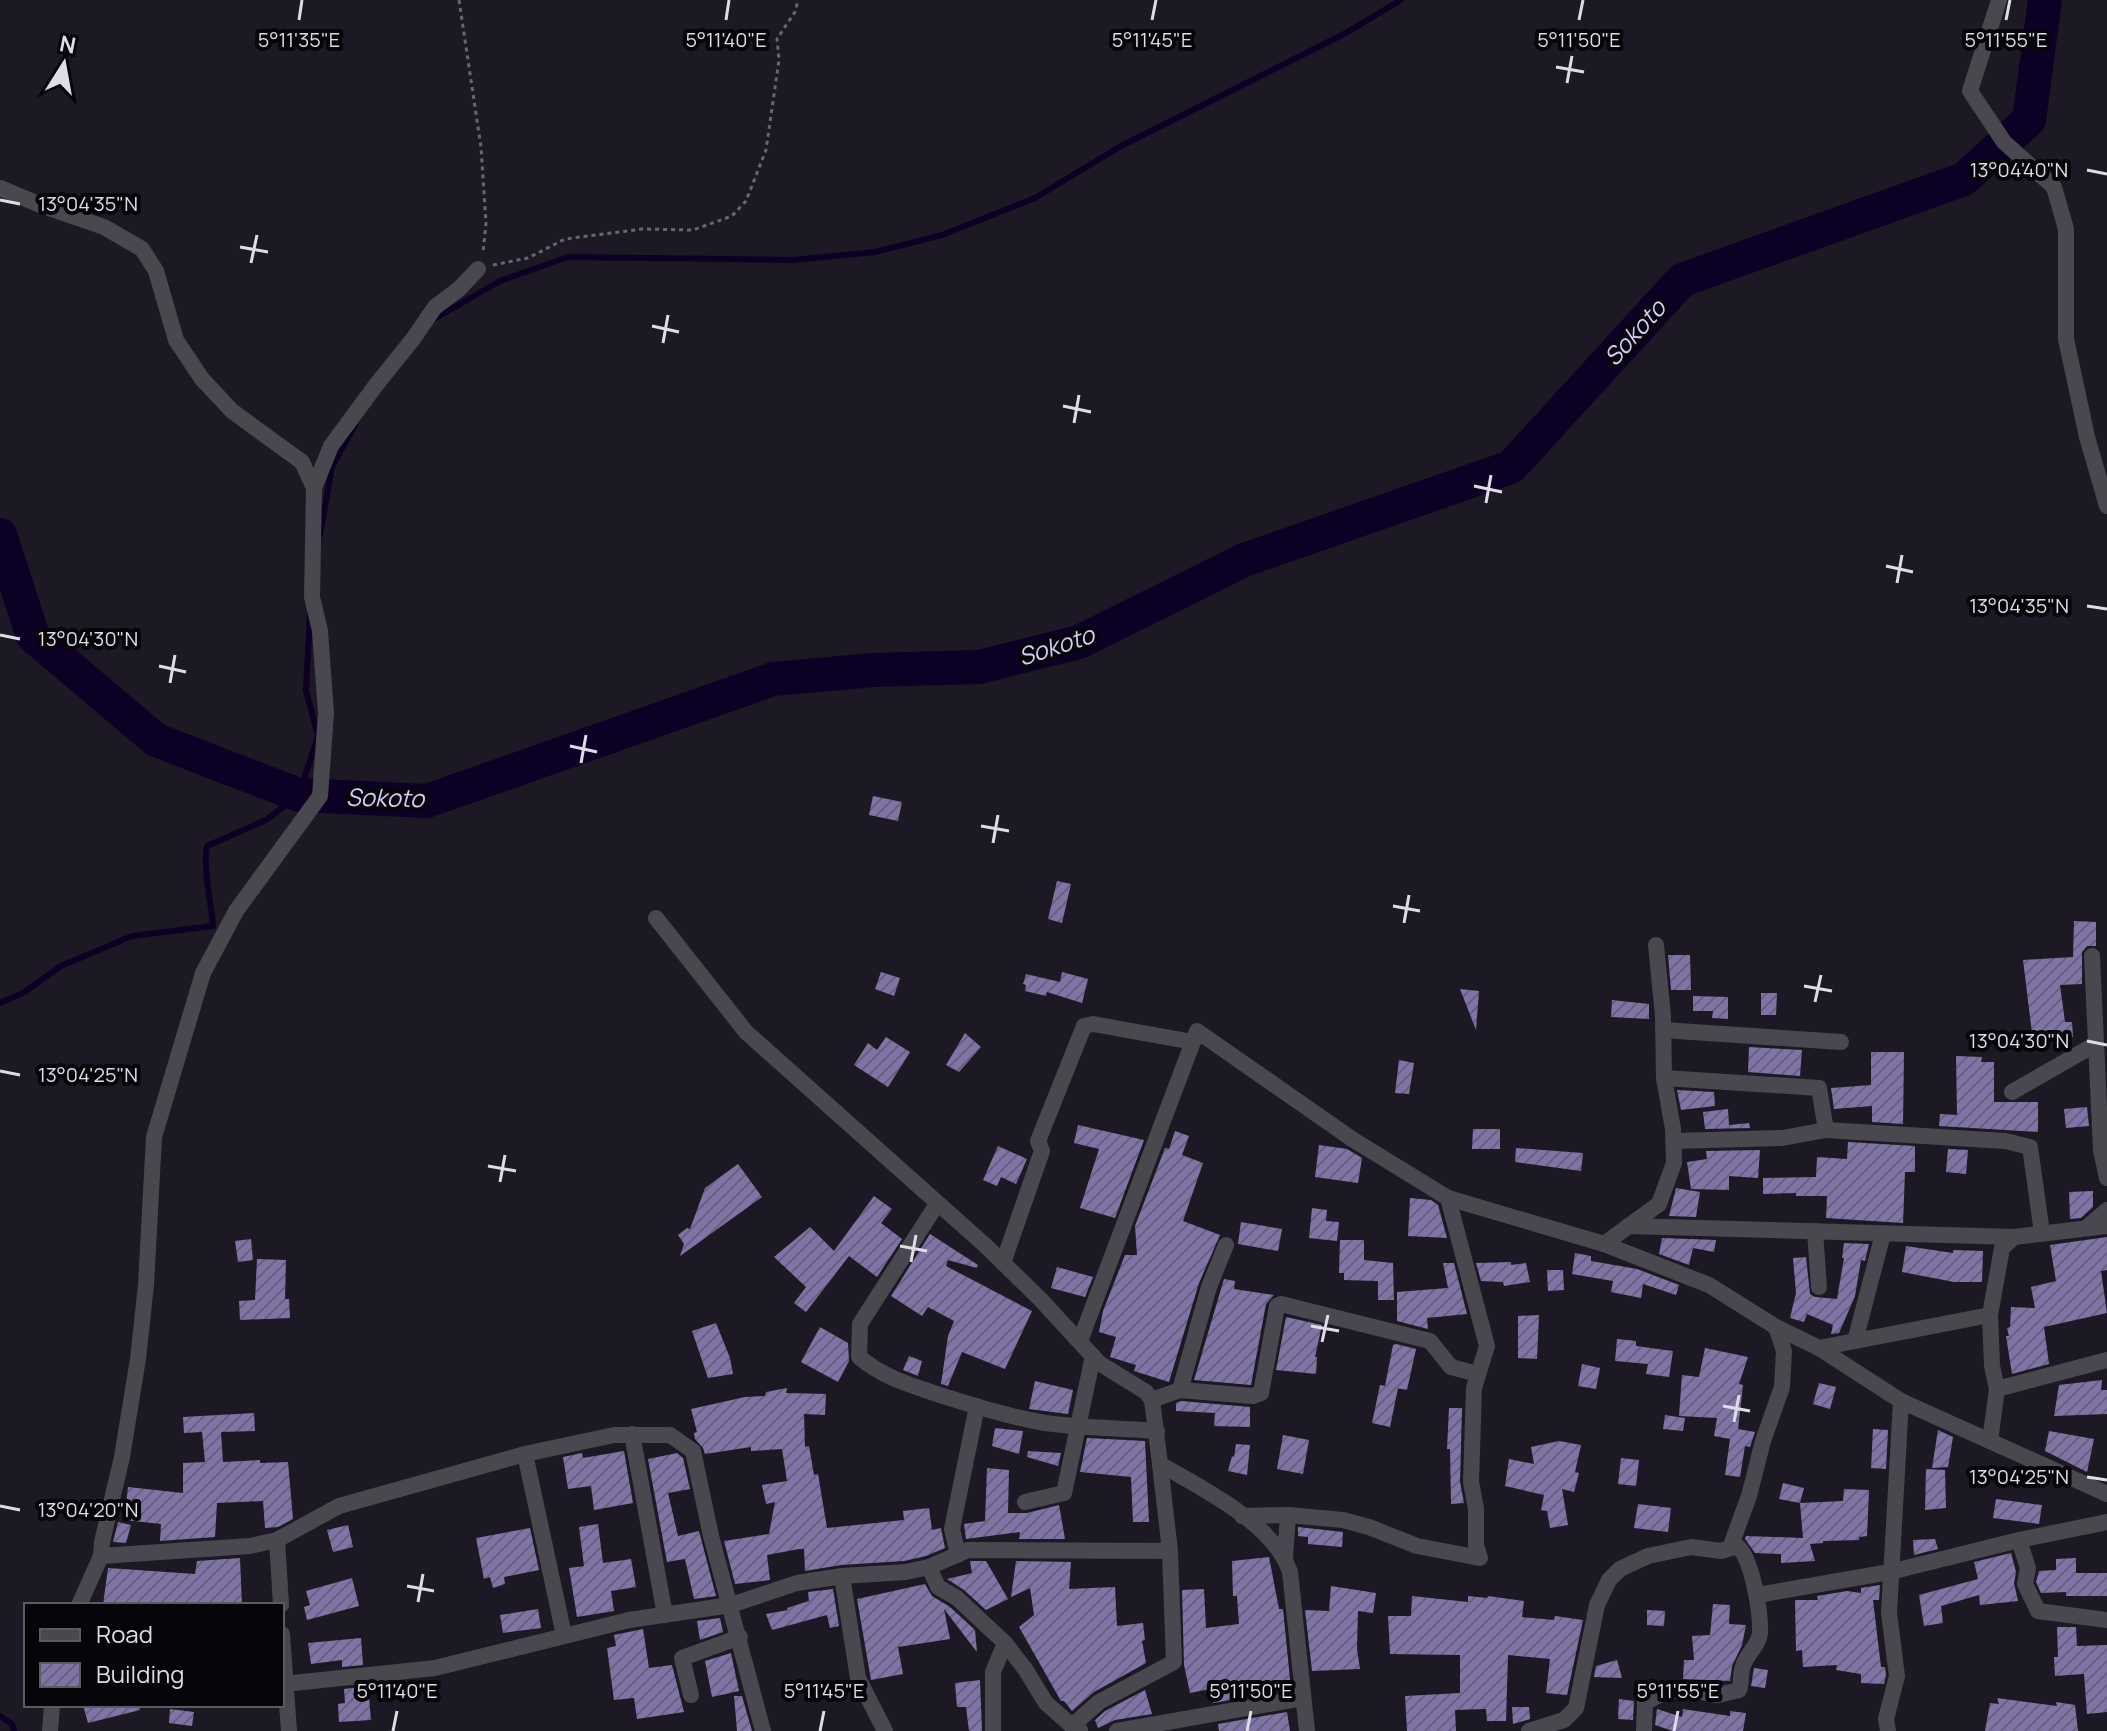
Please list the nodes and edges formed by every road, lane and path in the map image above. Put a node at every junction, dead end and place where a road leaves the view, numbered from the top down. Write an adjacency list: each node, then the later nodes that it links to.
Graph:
1 (459, 0): 5 (path)
2 (798, 0): 5 (path)
3 (1999, 0): 7 (street)
4 (0, 188): 6 (street)
5 (478, 269): 6 (street)
6 (314, 488): 63 (street)
7 (2107, 506)
8 (656, 918): 21 (street)
9 (1656, 945): 11 (street)
10 (2092, 956): 12 (street)
11 (1663, 1030): 14 (street); 15 (street)
12 (2100, 1036): 16 (street); 19 (street)
13 (1193, 1042): 20 (street); 32 (street); 36 (street)
14 (1841, 1042)
15 (1664, 1078): 17 (street); 18 (street)
16 (2012, 1092)
17 (1826, 1130): 18 (street); 27 (street)
18 (1674, 1141): 23 (street)
19 (2107, 1178)
20 (1448, 1198): 30 (street); 41 (street)
21 (937, 1204): 32 (street); 46 (street)
22 (2107, 1210): 25 (street)
23 (1628, 1226): 26 (street); 30 (street)
24 (2107, 1226): 25 (street)
25 (2087, 1227): 27 (street)
26 (1815, 1231): 28 (street); 33 (street)
27 (2042, 1233): 29 (street)
28 (1883, 1234): 29 (street); 37 (street)
29 (2014, 1237): 34 (street)
30 (1604, 1244): 35 (street)
31 (1226, 1245): 43 (street)
32 (1003, 1263): 36 (street)
33 (1819, 1287)
34 (1990, 1315): 37 (street); 42 (street)
35 (1776, 1327): 38 (street); 60 (street)
36 (1080, 1341): 39 (street)
37 (1855, 1341): 38 (street)
38 (1819, 1348): 45 (street)
39 (1093, 1356): 44 (street); 47 (street)
40 (2107, 1360): 42 (street)
41 (1478, 1374): 43 (street); 55 (street)
42 (1997, 1389): 50 (street)
43 (1180, 1390): 44 (street)
44 (1152, 1400): 48 (street)
45 (1901, 1401): 50 (street); 66 (street)
46 (977, 1406): 47 (street); 62 (street)
47 (1078, 1427): 48 (street); 54 (street)
48 (1157, 1431): 52 (street)
49 (632, 1434): 51 (street); 71 (street); 72 (street)
50 (1990, 1441): 53 (street)
51 (525, 1454): 58 (street); 74 (street)
52 (1160, 1464): 56 (street); 61 (street)
53 (2107, 1494)
54 (1025, 1502)
55 (1288, 1515): 56 (street); 64 (street)
56 (1242, 1516): 64 (street)
57 (2107, 1522): 59 (street)
58 (277, 1540): 63 (street); 70 (street)
59 (2019, 1540): 66 (street); 73 (street)
60 (1730, 1548): 68 (street); 89 (street)
61 (1170, 1551): 62 (street); 81 (street)
62 (958, 1555): 65 (street)
63 (101, 1556): 69 (street)
64 (1285, 1558): 79 (street)
65 (929, 1567): 67 (street); 76 (street)
66 (1890, 1572): 68 (street); 91 (street)
67 (842, 1576): 71 (street); 85 (street)
68 (1757, 1595): 90 (street)
69 (80, 1603)
70 (281, 1603)
71 (731, 1605): 72 (street); 75 (street)
72 (665, 1615): 74 (street)
73 (2107, 1620)
74 (564, 1635): 77 (street)
75 (740, 1637): 78 (street); 84 (street)
76 (1005, 1643): 81 (street); 86 (street)
77 (284, 1684): 83 (street)
78 (691, 1695)
79 (1303, 1698): 87 (street); 88 (street)
80 (52, 1707): 82 (street)
81 (1077, 1729)
82 (50, 1731)
83 (289, 1731)
84 (763, 1731)
85 (885, 1731)
86 (993, 1731)
87 (1117, 1731)
88 (1307, 1731)
89 (1529, 1731)
90 (1644, 1731)
91 (1888, 1731)

